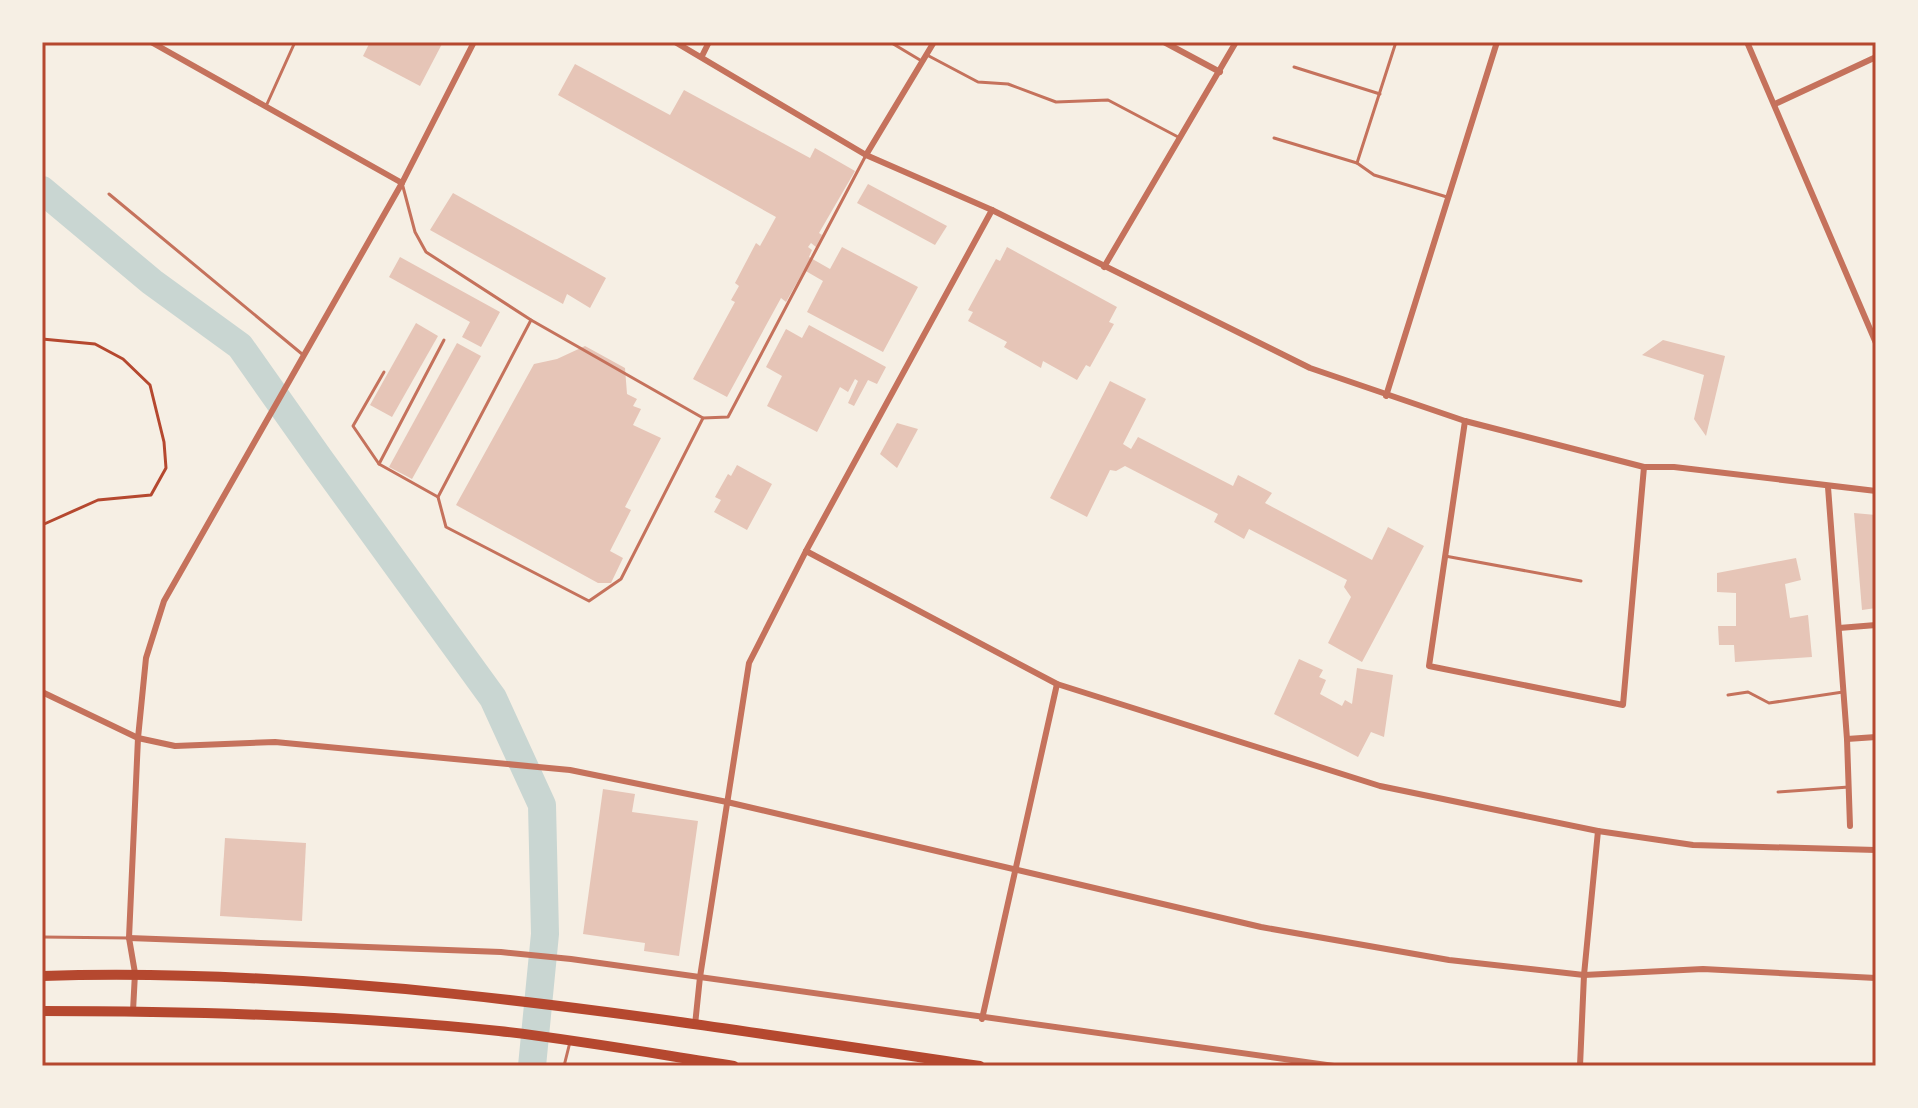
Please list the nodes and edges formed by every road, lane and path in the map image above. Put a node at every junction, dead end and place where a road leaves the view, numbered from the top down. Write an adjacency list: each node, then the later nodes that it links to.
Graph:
1 (151, 42): 20 (street)
2 (295, 42): 20 (lane)
3 (474, 42): 25 (street)
4 (675, 42): 13 (street)
5 (709, 42): 13 (street)
6 (890, 42): 15 (lane)
7 (934, 42): 15 (street)
8 (1164, 42): 17 (street)
9 (1236, 42): 17 (street)
10 (1396, 42): 18 (lane)
11 (1497, 42): 27 (street)
12 (1747, 42): 19 (street)
13 (702, 56): 23 (street)
14 (1876, 57): 19 (street)
15 (925, 58): 21 (lane); 23 (street)
16 (1294, 67): 18 (lane)
17 (1220, 72): 21 (street)
18 (1380, 94): 24 (lane)
19 (1775, 104): 33 (street)
20 (266, 106): 25 (street)
21 (1180, 138): 29 (street)
22 (1274, 138): 24 (lane)
23 (866, 155): 28 (street); 37 (lane)
24 (1357, 163): 27 (lane)
25 (402, 183): 30 (lane); 34 (street)
26 (109, 194): 34 (lane)
27 (1448, 198): 36 (street)
28 (992, 210): 29 (street); 45 (street)
29 (1104, 267): 36 (street)
30 (531, 320): 37 (lane); 43 (lane)
31 (42, 339): 44 (path)
32 (444, 340): 39 (lane)
33 (1876, 343)
34 (305, 357): 55 (street)
35 (384, 372): 39 (lane)
36 (1386, 396): 38 (street)
37 (703, 418): 43 (lane)
38 (1465, 421): 40 (street); 46 (street)
39 (379, 464): 43 (lane)
40 (1644, 467): 41 (street); 46 (street)
41 (1828, 487): 42 (street); 49 (street)
42 (1876, 491)
43 (438, 497)
44 (42, 525)
45 (806, 551): 50 (street); 59 (street)
46 (1445, 556): 47 (lane)
47 (1581, 581)
48 (1876, 625): 49 (street)
49 (1839, 628): 52 (street)
50 (1057, 684): 61 (street); 63 (street)
51 (42, 692): 55 (street)
52 (1843, 692): 53 (lane); 56 (street)
53 (1728, 695)
54 (1876, 737): 56 (street)
55 (138, 738): 59 (street); 65 (street)
56 (1847, 739): 57 (street)
57 (1849, 787): 58 (lane); 60 (street)
58 (1778, 792)
59 (727, 802): 63 (street); 69 (street)
60 (1850, 826)
61 (1598, 831): 62 (street); 67 (street)
62 (1876, 850)
63 (1014, 869): 67 (street); 73 (street)
64 (42, 937): 65 (lane)
65 (129, 938): 66 (street); 69 (street)
66 (135, 973): 68 (main road); 72 (street); 74 (main road)
67 (1584, 975): 70 (street); 82 (street)
68 (42, 976)
69 (700, 977): 73 (street); 74 (street)
70 (1876, 978)
71 (42, 1011): 72 (main road)
72 (133, 1011): 75 (main road)
73 (982, 1019): 81 (street)
74 (695, 1025): 76 (main road)
75 (565, 1040): 77 (lane); 78 (main road)
76 (897, 1054): 79 (main road); 80 (main road)
77 (564, 1066)
78 (734, 1066)
79 (894, 1066)
80 (980, 1066)
81 (1334, 1066)
82 (1580, 1066)

